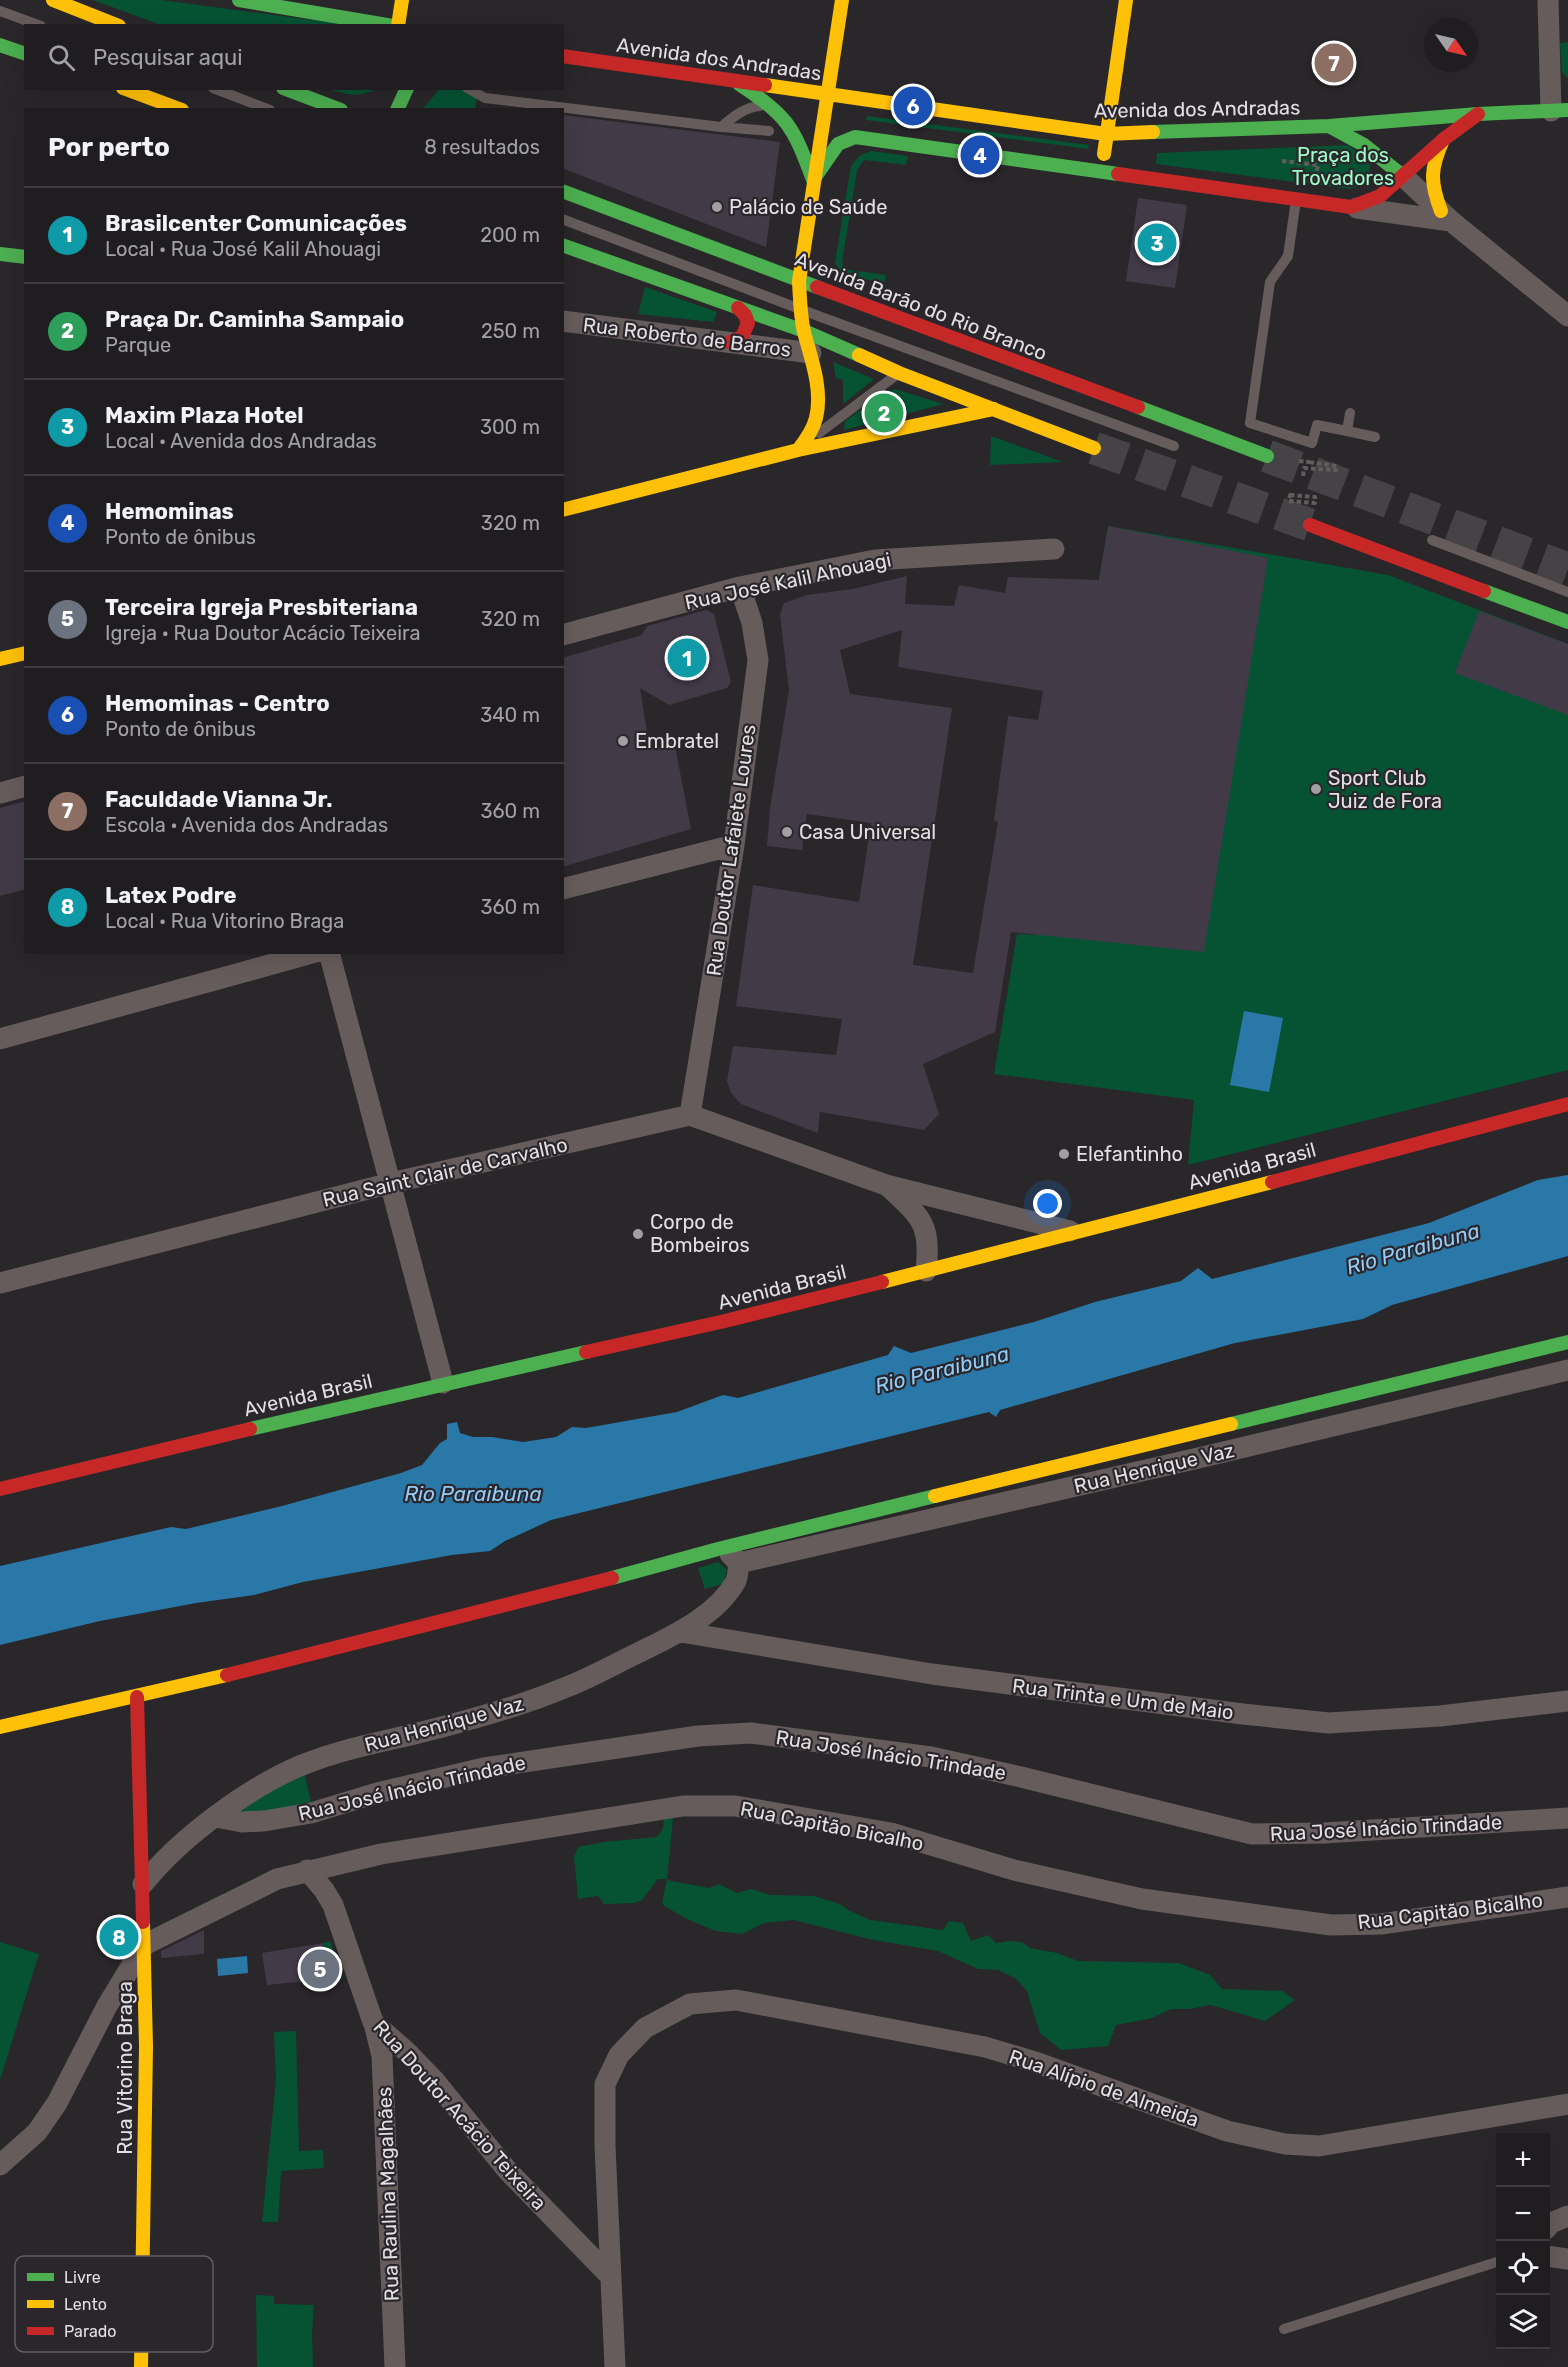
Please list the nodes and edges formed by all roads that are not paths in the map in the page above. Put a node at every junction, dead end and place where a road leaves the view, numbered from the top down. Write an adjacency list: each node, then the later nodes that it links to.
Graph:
1 (53, 0): 9 (main road)
2 (239, 0): 10 (main road)
3 (402, 0): 11 (main road)
4 (842, 0): 21 (main road)
5 (1126, 0): 32 (main road)
6 (1548, 0): 27 (street)
7 (0, 10): 8 (lane)
8 (36, 24)
9 (114, 24)
10 (381, 24)
11 (398, 24)
12 (0, 45): 13 (main road)
13 (24, 53)
14 (564, 56): 15 (main road, Avenida dos Andradas)
15 (734, 81): 21 (main road, Avenida dos Andradas); 22 (main road)
16 (128, 90): 23 (main road)
17 (218, 90): 24 (lane)
18 (406, 90): 26 (main road)
19 (471, 90): 30 (lane)
20 (306, 92): 25 (main road)
21 (827, 94): 32 (main road, Avenida dos Andradas); 36 (main road)
22 (770, 105): 30 (lane); 36 (main road)
23 (177, 108)
24 (265, 108)
25 (337, 108)
26 (398, 108)
27 (1560, 111): 28 (main road, Avenida dos Andradas)
28 (1478, 114): 29 (main road, Avenida dos Andradas); 33 (main road)
29 (1329, 126): 32 (main road, Avenida dos Andradas); 35 (main road)
30 (721, 127): 31 (lane)
31 (770, 131)
32 (1106, 134): 34 (main road)
33 (1444, 139): 35 (main road); 40 (main road)
34 (1101, 172): 36 (main road); 38 (main road)
35 (1403, 176): 39 (main road); 40 (street)
36 (813, 180): 45 (main road)
37 (564, 192): 45 (main road, Avenida Barão do Rio Branco)
38 (1296, 199): 39 (main road); 57 (lane)
39 (1351, 207): 40 (street)
40 (1446, 216): 48 (street)
41 (564, 220): 47 (lane)
42 (564, 246): 46 (main road)
43 (0, 254): 44 (main road)
44 (24, 257)
45 (799, 281): 47 (main road); 62 (main road, Avenida Barão do Rio Branco)
46 (738, 308): 50 (main road); 51 (main road)
47 (800, 309): 50 (main road); 53 (lane)
48 (1568, 316)
49 (564, 321): 51 (street, Rua Roberto de Barros)
50 (804, 331): 52 (main road); 54 (main road)
51 (730, 342): 52 (street, Rua Roberto de Barros)
52 (812, 352): 61 (main road)
53 (944, 362): 54 (lane); 59 (lane)
54 (899, 373): 55 (main road); 61 (lane)
55 (994, 409): 60 (main road); 61 (main road)
56 (1350, 413): 57 (lane)
57 (1347, 431): 58 (lane)
58 (1375, 437)
59 (1174, 446)
60 (1094, 448)
61 (798, 450): 63 (main road)
62 (1267, 456)
63 (564, 509)
64 (1310, 525): 69 (main road)
65 (1432, 540): 68 (lane)
66 (1054, 549): 67 (street, Rua José Kalil Ahouagi)
67 (740, 587): 70 (street, Rua José Kalil Ahouagi); 75 (street, Rua Doutor Lafaiete Loures)
68 (1568, 592)
69 (1568, 622)
70 (564, 634)
71 (24, 653): 72 (main road)
72 (0, 659)
73 (24, 787): 74 (street)
74 (0, 793)
75 (734, 845): 76 (street); 81 (street, Rua Doutor Lafaiete Loures)
76 (564, 888)
77 (309, 954): 79 (street)
78 (330, 954): 82 (street)
79 (0, 1039)
80 (1568, 1104): 84 (main road, Avenida Brasil)
81 (690, 1115): 82 (street, Rua Saint Clair de Carvalho); 83 (street)
82 (391, 1183): 86 (street, Rua Saint Clair de Carvalho); 89 (street)
83 (886, 1185): 84 (street); 85 (street)
84 (1077, 1233): 85 (main road, Avenida Brasil)
85 (926, 1271): 89 (main road, Avenida Brasil)
86 (0, 1282)
87 (1568, 1342): 91 (main road)
88 (1568, 1370): 92 (street, Rua Henrique Vaz)
89 (443, 1383): 90 (main road, Avenida Brasil)
90 (0, 1489)
91 (718, 1550): 92 (street); 94 (main road)
92 (739, 1563): 93 (street, Rua Henrique Vaz)
93 (681, 1632): 95 (street, Rua Trinta e Um de Maio); 97 (street, Rua Henrique Vaz)
94 (137, 1697): 96 (main road); 100 (main road, Rua Vitorino Braga)
95 (1568, 1701)
96 (0, 1727)
97 (216, 1817): 98 (street, Rua José Inácio Trindade); 100 (street, Rua Henrique Vaz)
98 (1568, 1818)
99 (307, 1870): 101 (street, Rua Capitão Bicalho); 102 (street, Rua Capitão Bicalho); 103 (street, Rua Doutor Acácio Teixeira)
100 (143, 1884): 102 (main road, Rua Vitorino Braga)
101 (1568, 1897)
102 (144, 1945): 105 (street); 108 (main road, Rua Vitorino Braga)
103 (373, 2022): 112 (street, Rua Doutor Acácio Teixeira); 116 (street, Rua Raulina Magalhães)
104 (1568, 2104): 112 (street, Rua Alípio de Almeida)
105 (0, 2165)
106 (1568, 2216): 107 (street)
107 (1550, 2224)
108 (143, 2256)
109 (1550, 2257): 110 (street)
110 (1568, 2259)
111 (1496, 2262): 113 (lane)
112 (611, 2277): 117 (street)
113 (1284, 2330)
114 (141, 2352): 115 (main road, Rua Vitorino Braga)
115 (141, 2367)
116 (395, 2367)
117 (615, 2367)

